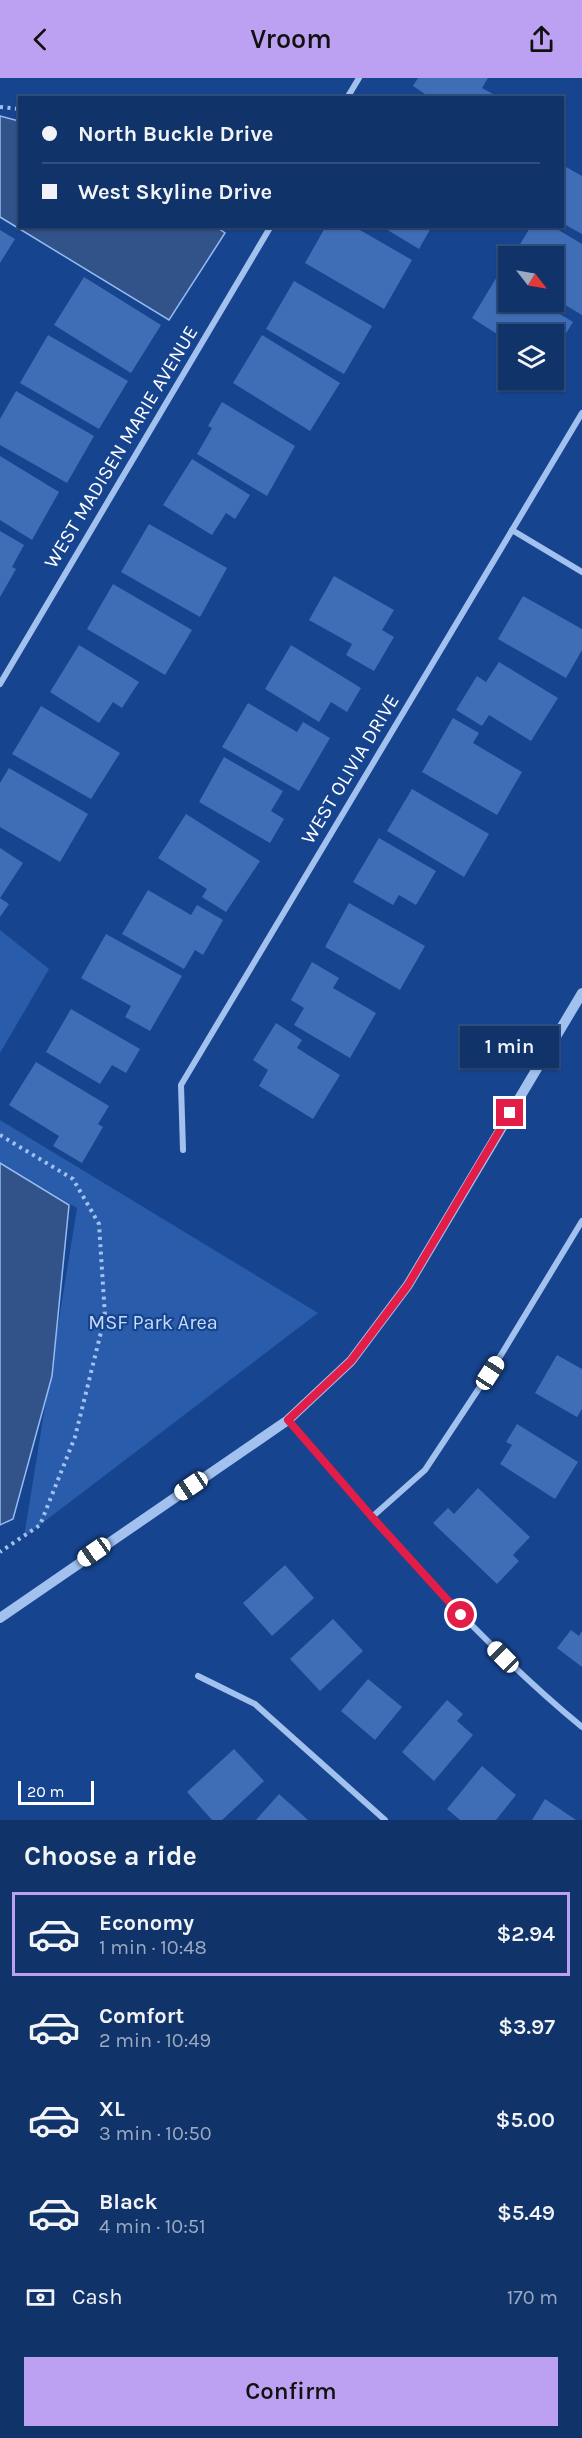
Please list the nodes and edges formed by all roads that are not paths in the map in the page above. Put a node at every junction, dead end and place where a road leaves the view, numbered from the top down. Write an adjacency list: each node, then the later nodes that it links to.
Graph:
1 (359, 78): 2 (street)
2 (348, 96)
3 (270, 228): 7 (street, WEST MADISEN MARIE AVENUE)
4 (582, 413): 5 (street, WEST OLIVIA DRIVE)
5 (512, 531): 6 (street); 9 (street, WEST OLIVIA DRIVE)
6 (582, 572)
7 (0, 684)
8 (582, 993): 11 (street)
9 (183, 1150)
10 (582, 1221): 12 (street)
11 (288, 1420): 12 (street); 13 (street)
12 (372, 1517): 15 (street)
13 (0, 1617)
14 (198, 1676): 16 (street)
15 (582, 1727)
16 (385, 1820)

